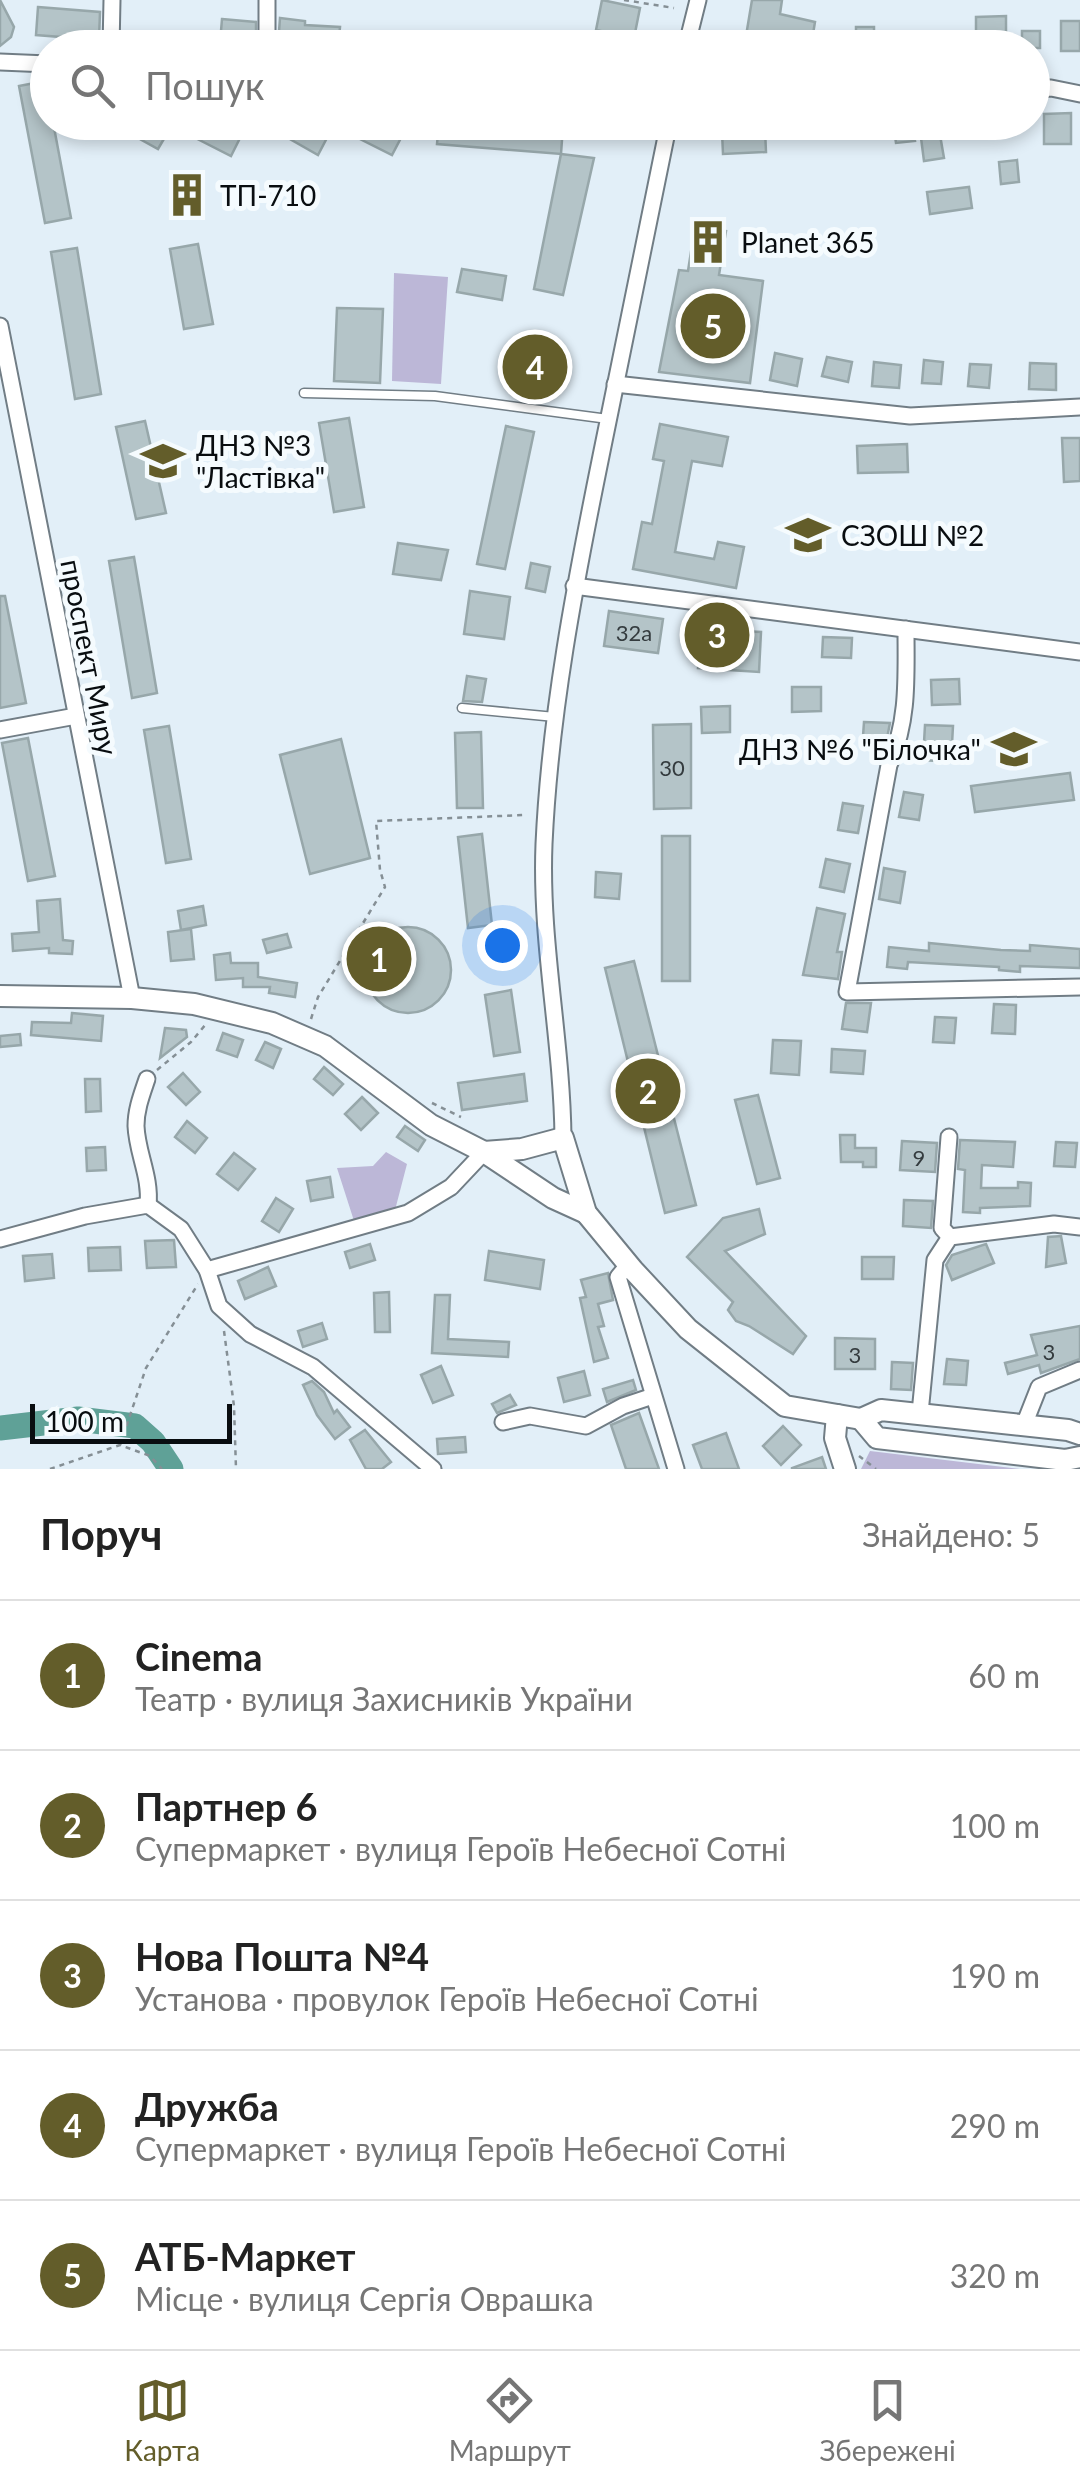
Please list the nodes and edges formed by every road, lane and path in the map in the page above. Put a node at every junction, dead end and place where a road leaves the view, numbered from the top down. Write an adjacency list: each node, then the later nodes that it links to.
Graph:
1 (112, 0): 6 (street)
2 (267, 0): 7 (street)
3 (624, 0): 5 (path)
4 (698, 0): 8 (street)
5 (674, 8)
6 (111, 30)
7 (267, 30)
8 (690, 30)
9 (0, 62): 10 (street)
10 (30, 63)
11 (1050, 88): 12 (street)
12 (1080, 94)
13 (665, 140): 15 (street)
14 (0, 326): 23 (street, проспект Миру)
15 (616, 384): 17 (street); 18 (street)
16 (304, 393): 18 (lane)
17 (1080, 407)
18 (608, 419): 19 (street)
19 (574, 586): 20 (street); 24 (street)
20 (906, 629): 21 (street); 27 (street)
21 (1080, 652)
22 (462, 708): 24 (lane)
23 (76, 716): 25 (street); 29 (street, проспект Миру)
24 (555, 717): 37 (street)
25 (0, 730)
26 (525, 815): 31 (path)
27 (1080, 987)
28 (0, 996): 29 (main road)
29 (132, 998): 38 (main road)
30 (210, 1019): 32 (path)
31 (310, 1025)
32 (169, 1059)
33 (147, 1079): 39 (street)
34 (432, 1103): 35 (path)
35 (461, 1117)
36 (949, 1137): 42 (street)
37 (563, 1138): 38 (main road); 40 (main road)
38 (484, 1152): 40 (main road); 45 (street)
39 (148, 1205): 43 (street); 45 (street)
40 (586, 1212): 44 (main road)
41 (1080, 1227): 42 (street)
42 (950, 1237): 49 (street)
43 (0, 1239)
44 (628, 1265): 48 (street); 50 (main road)
45 (207, 1270): 46 (street); 55 (path)
46 (219, 1306): 60 (path); 61 (street)
47 (1080, 1370): 53 (street)
48 (653, 1396): 52 (street); 62 (street)
49 (920, 1413): 51 (main road); 53 (main road)
50 (836, 1415): 51 (main road); 57 (main road)
51 (860, 1419): 56 (main road)
52 (503, 1422)
53 (1024, 1425): 54 (main road)
54 (1080, 1434)
55 (120, 1445): 58 (path); 59 (path)
56 (1080, 1456)
57 (850, 1460): 63 (path)
58 (50, 1469)
59 (162, 1469)
60 (236, 1469)
61 (434, 1469)
62 (676, 1469)
63 (876, 1469)

